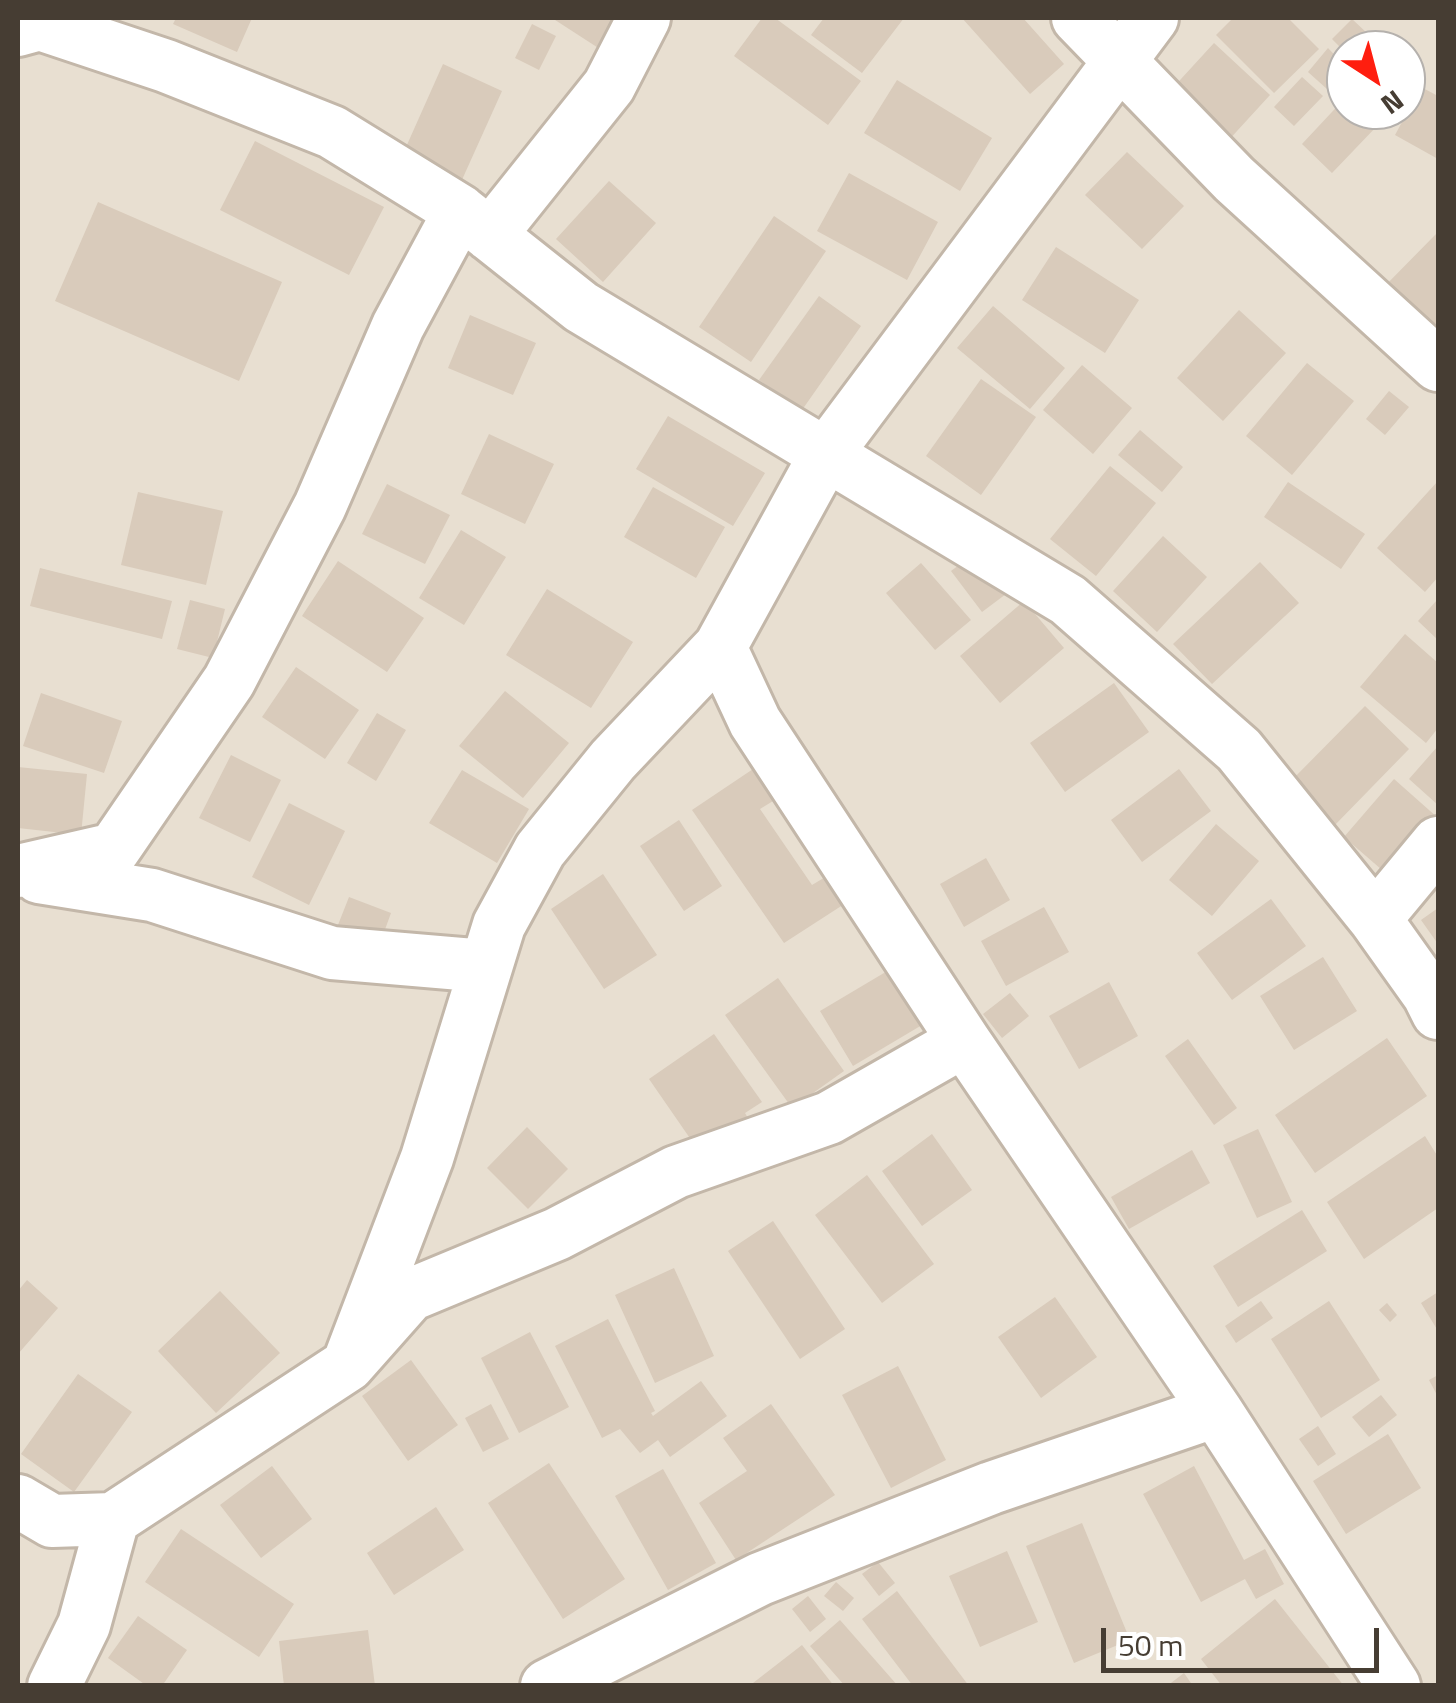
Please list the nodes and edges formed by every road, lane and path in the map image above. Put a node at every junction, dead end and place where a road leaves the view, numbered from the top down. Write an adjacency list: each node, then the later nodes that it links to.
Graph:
1 (644, 18): 6 (street)
2 (1078, 18): 5 (street)
3 (1152, 18): 5 (street)
4 (18, 30): 6 (street)
5 (1117, 61): 7 (street); 8 (street)
6 (475, 223): 8 (street); 11 (street)
7 (1438, 365)
8 (826, 454): 9 (street); 12 (street)
9 (720, 647): 13 (street); 15 (street)
10 (1438, 843): 12 (street)
11 (18, 872): 13 (street)
12 (1375, 919): 14 (street)
13 (484, 966): 16 (street)
14 (1438, 1013)
15 (964, 1040): 16 (street); 17 (street)
16 (348, 1365): 19 (street)
17 (1216, 1410): 21 (street); 22 (street)
18 (18, 1501): 19 (street)
19 (113, 1518): 20 (street)
20 (54, 1686)
21 (547, 1686)
22 (1394, 1686)

